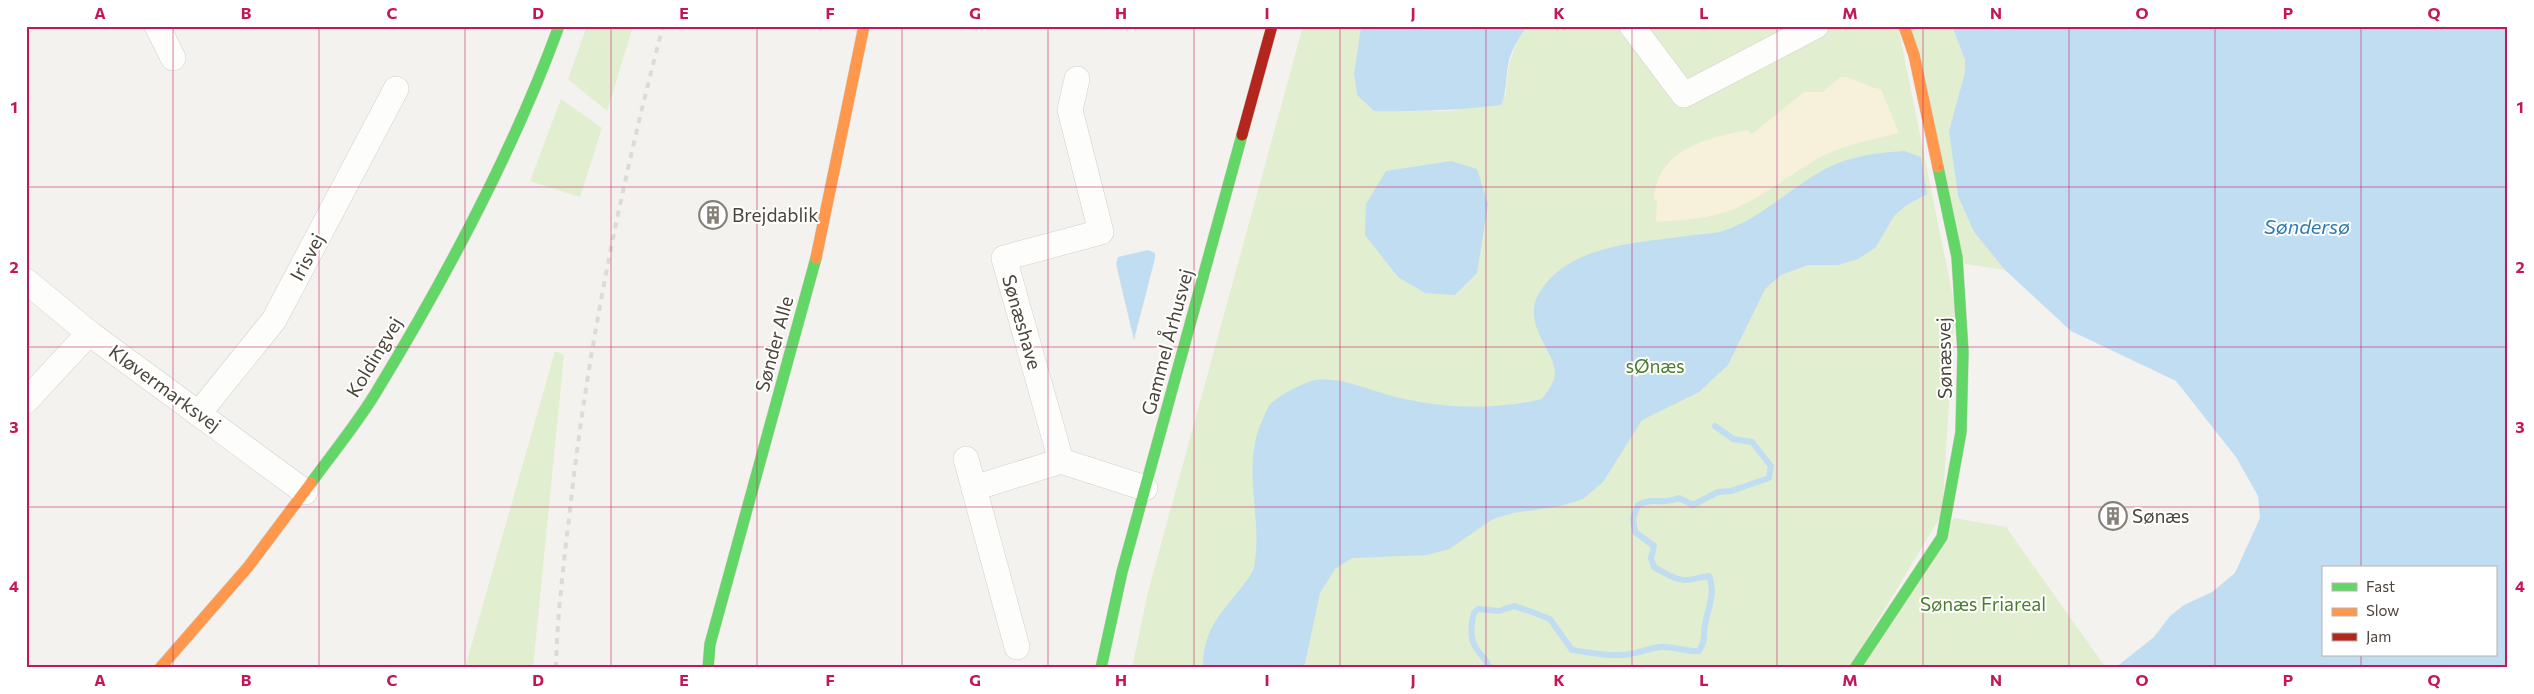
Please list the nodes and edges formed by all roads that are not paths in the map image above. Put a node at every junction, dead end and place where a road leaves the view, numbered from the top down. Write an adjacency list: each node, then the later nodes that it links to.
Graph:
1 (157, 26): 8 (street)
2 (559, 26): 19 (street, Koldingvej)
3 (864, 26): 22 (street, Sønder Alle)
4 (1272, 26): 18 (street, Gammel Århusvej)
5 (1632, 26): 6 (street)
6 (1816, 26)
7 (1904, 26): 24 (street, Sønæsvej)
8 (173, 58)
9 (1077, 79): 16 (street, Sønæshave)
10 (396, 89): 14 (street, Irisvej)
11 (26, 281): 12 (street, Kløvermarksvej)
12 (89, 333): 13 (street); 14 (street, Kløvermarksvej)
13 (26, 401)
14 (199, 413): 19 (street, Kløvermarksvej)
15 (966, 459): 17 (street)
16 (1061, 461): 17 (street); 18 (street)
17 (974, 488): 20 (street)
18 (1145, 488): 23 (street, Gammel Århusvej)
19 (305, 492): 21 (street, Koldingvej)
20 (1018, 647)
21 (160, 668)
22 (708, 668)
23 (1101, 668)
24 (1855, 668)

